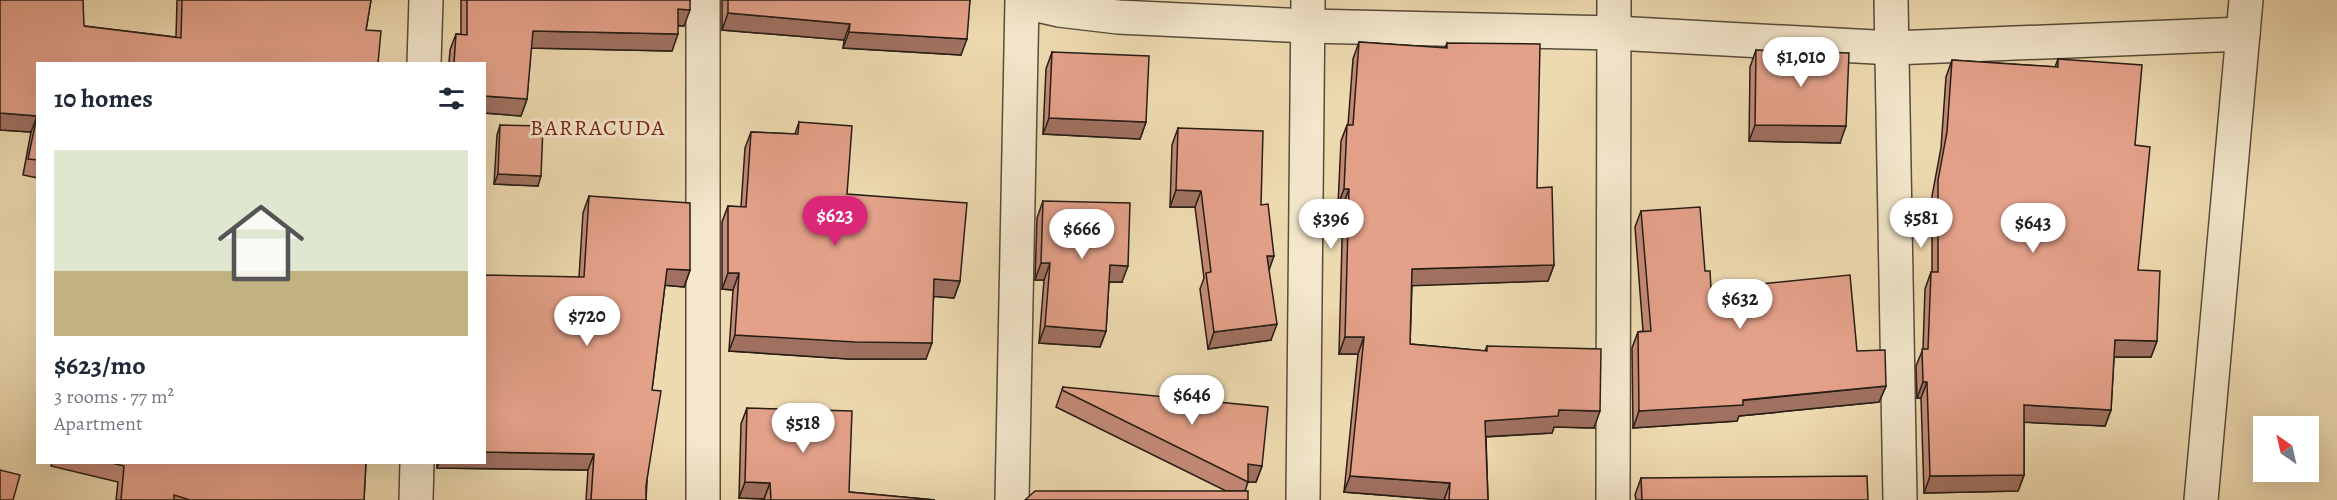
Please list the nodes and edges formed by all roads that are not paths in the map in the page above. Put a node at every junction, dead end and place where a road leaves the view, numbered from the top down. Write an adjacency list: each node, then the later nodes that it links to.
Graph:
1 (426, 0): 11 (street)
2 (703, 0): 14 (street)
3 (1024, 0): 7 (street); 15 (street)
4 (1614, 0): 8 (street)
5 (1892, 0): 10 (street)
6 (2246, 0): 9 (street)
7 (1308, 13): 8 (street); 16 (street)
8 (1615, 33): 10 (street); 17 (street)
9 (2243, 34): 10 (street); 19 (street)
10 (1893, 48): 18 (street)
11 (424, 62)
12 (417, 464): 13 (street)
13 (416, 500)
14 (703, 500)
15 (1012, 500)
16 (1303, 500)
17 (1613, 500)
18 (1900, 500)
19 (2201, 500)

